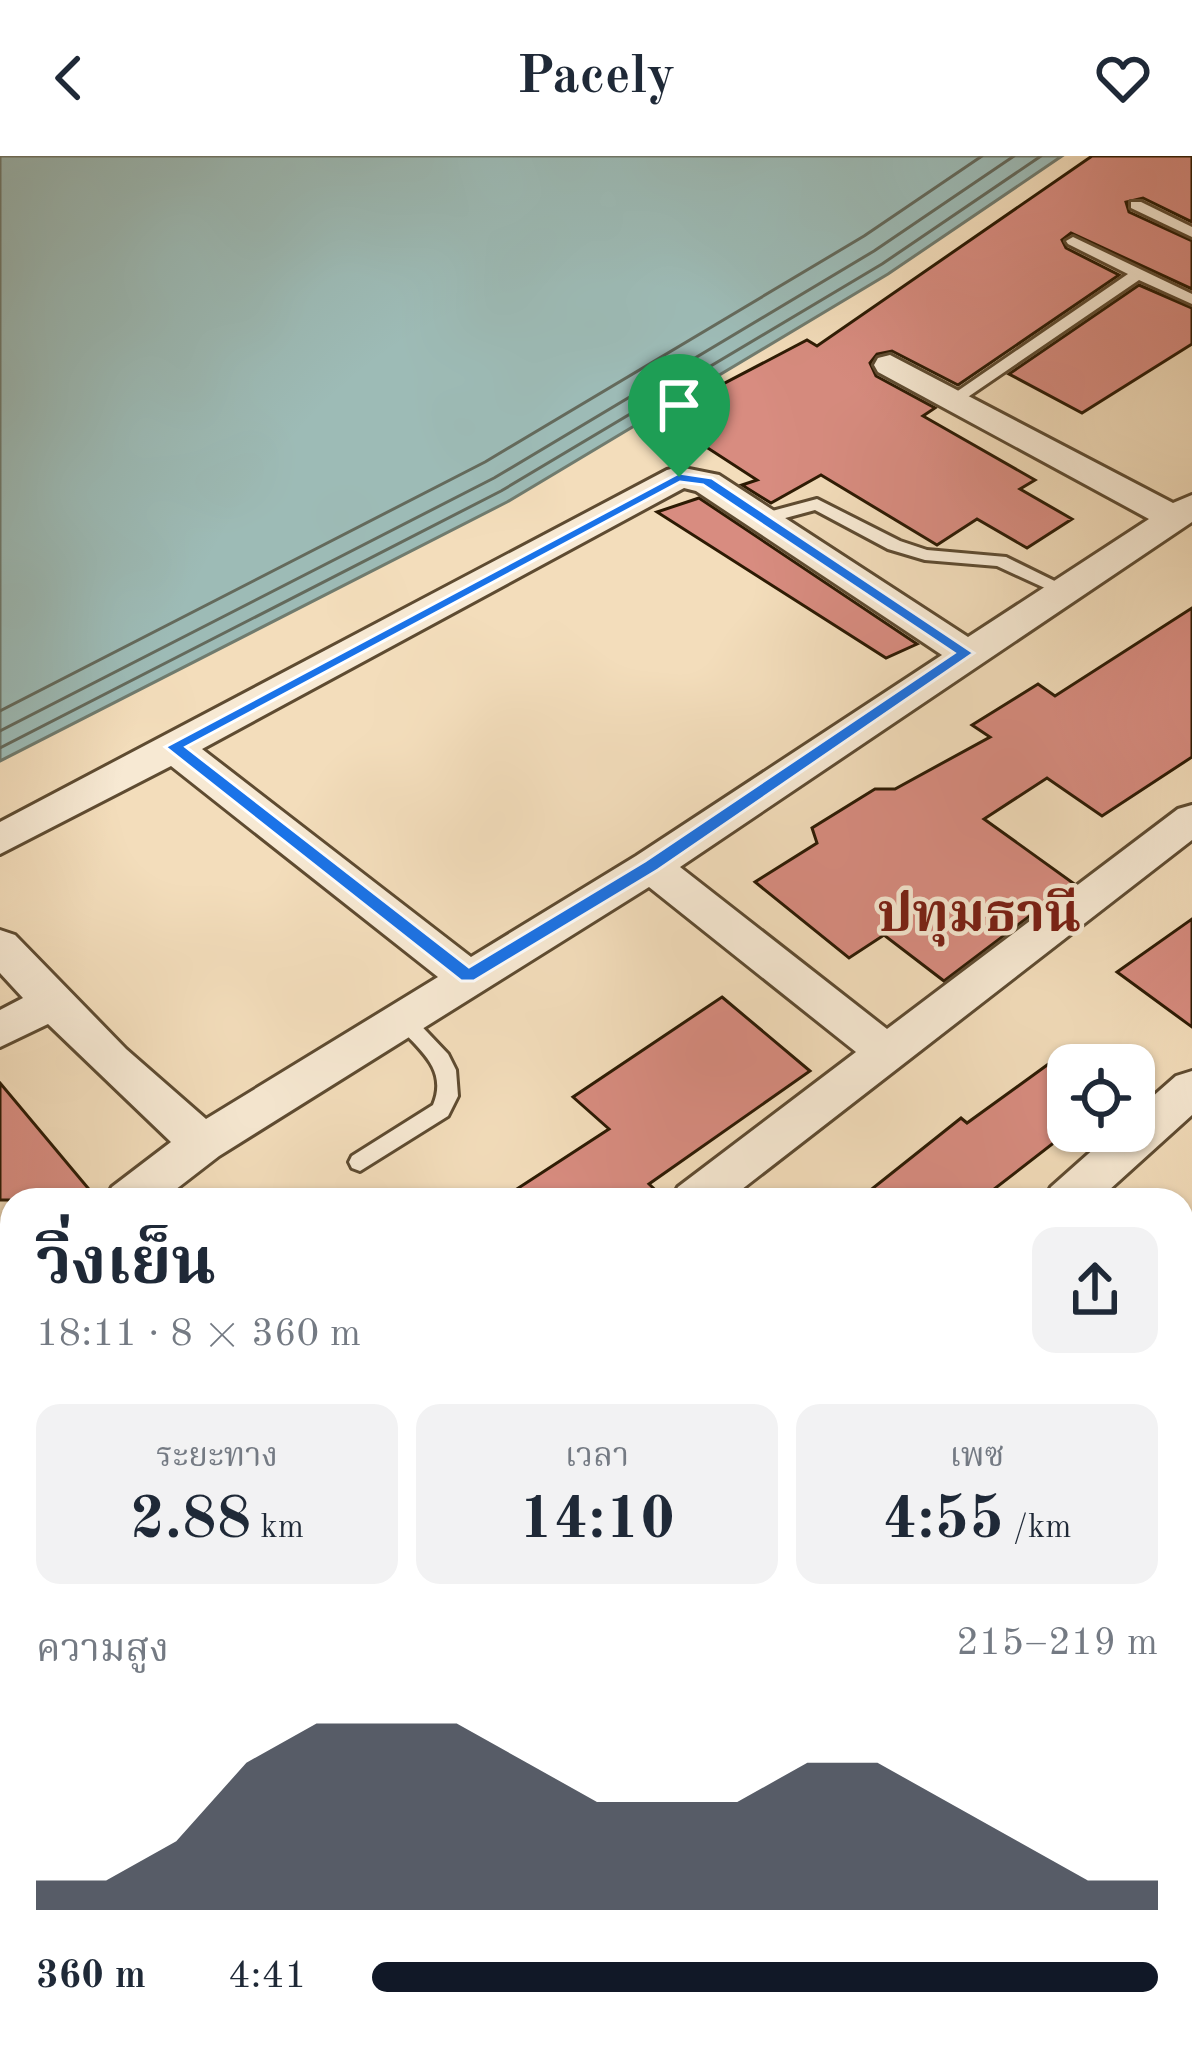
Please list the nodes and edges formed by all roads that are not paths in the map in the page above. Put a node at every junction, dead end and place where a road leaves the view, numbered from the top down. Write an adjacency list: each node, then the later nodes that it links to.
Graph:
1 (1136, 205): 2 (lane)
2 (1192, 233)
3 (1072, 242): 4 (lane)
4 (1138, 274): 5 (lane); 7 (lane)
5 (1192, 300)
6 (890, 365): 7 (street)
7 (953, 400): 8 (street)
8 (1183, 512): 10 (street)
9 (763, 519): 10 (lane); 11 (street); 12 (street)
10 (1064, 590): 11 (street)
11 (965, 653): 15 (street)
12 (173, 747): 14 (street); 17 (street)
13 (1192, 819): 21 (street)
14 (0, 840)
15 (651, 866): 17 (street); 21 (street)
16 (0, 946): 18 (street)
17 (468, 976): 19 (street)
18 (56, 1000): 20 (street); 23 (street)
19 (402, 1018): 23 (street); 24 (lane)
20 (0, 1030)
21 (886, 1052): 26 (street)
22 (1192, 1088): 27 (street)
23 (203, 1143): 25 (street)
24 (360, 1162)
25 (144, 1188)
26 (710, 1188)
27 (1080, 1188)

